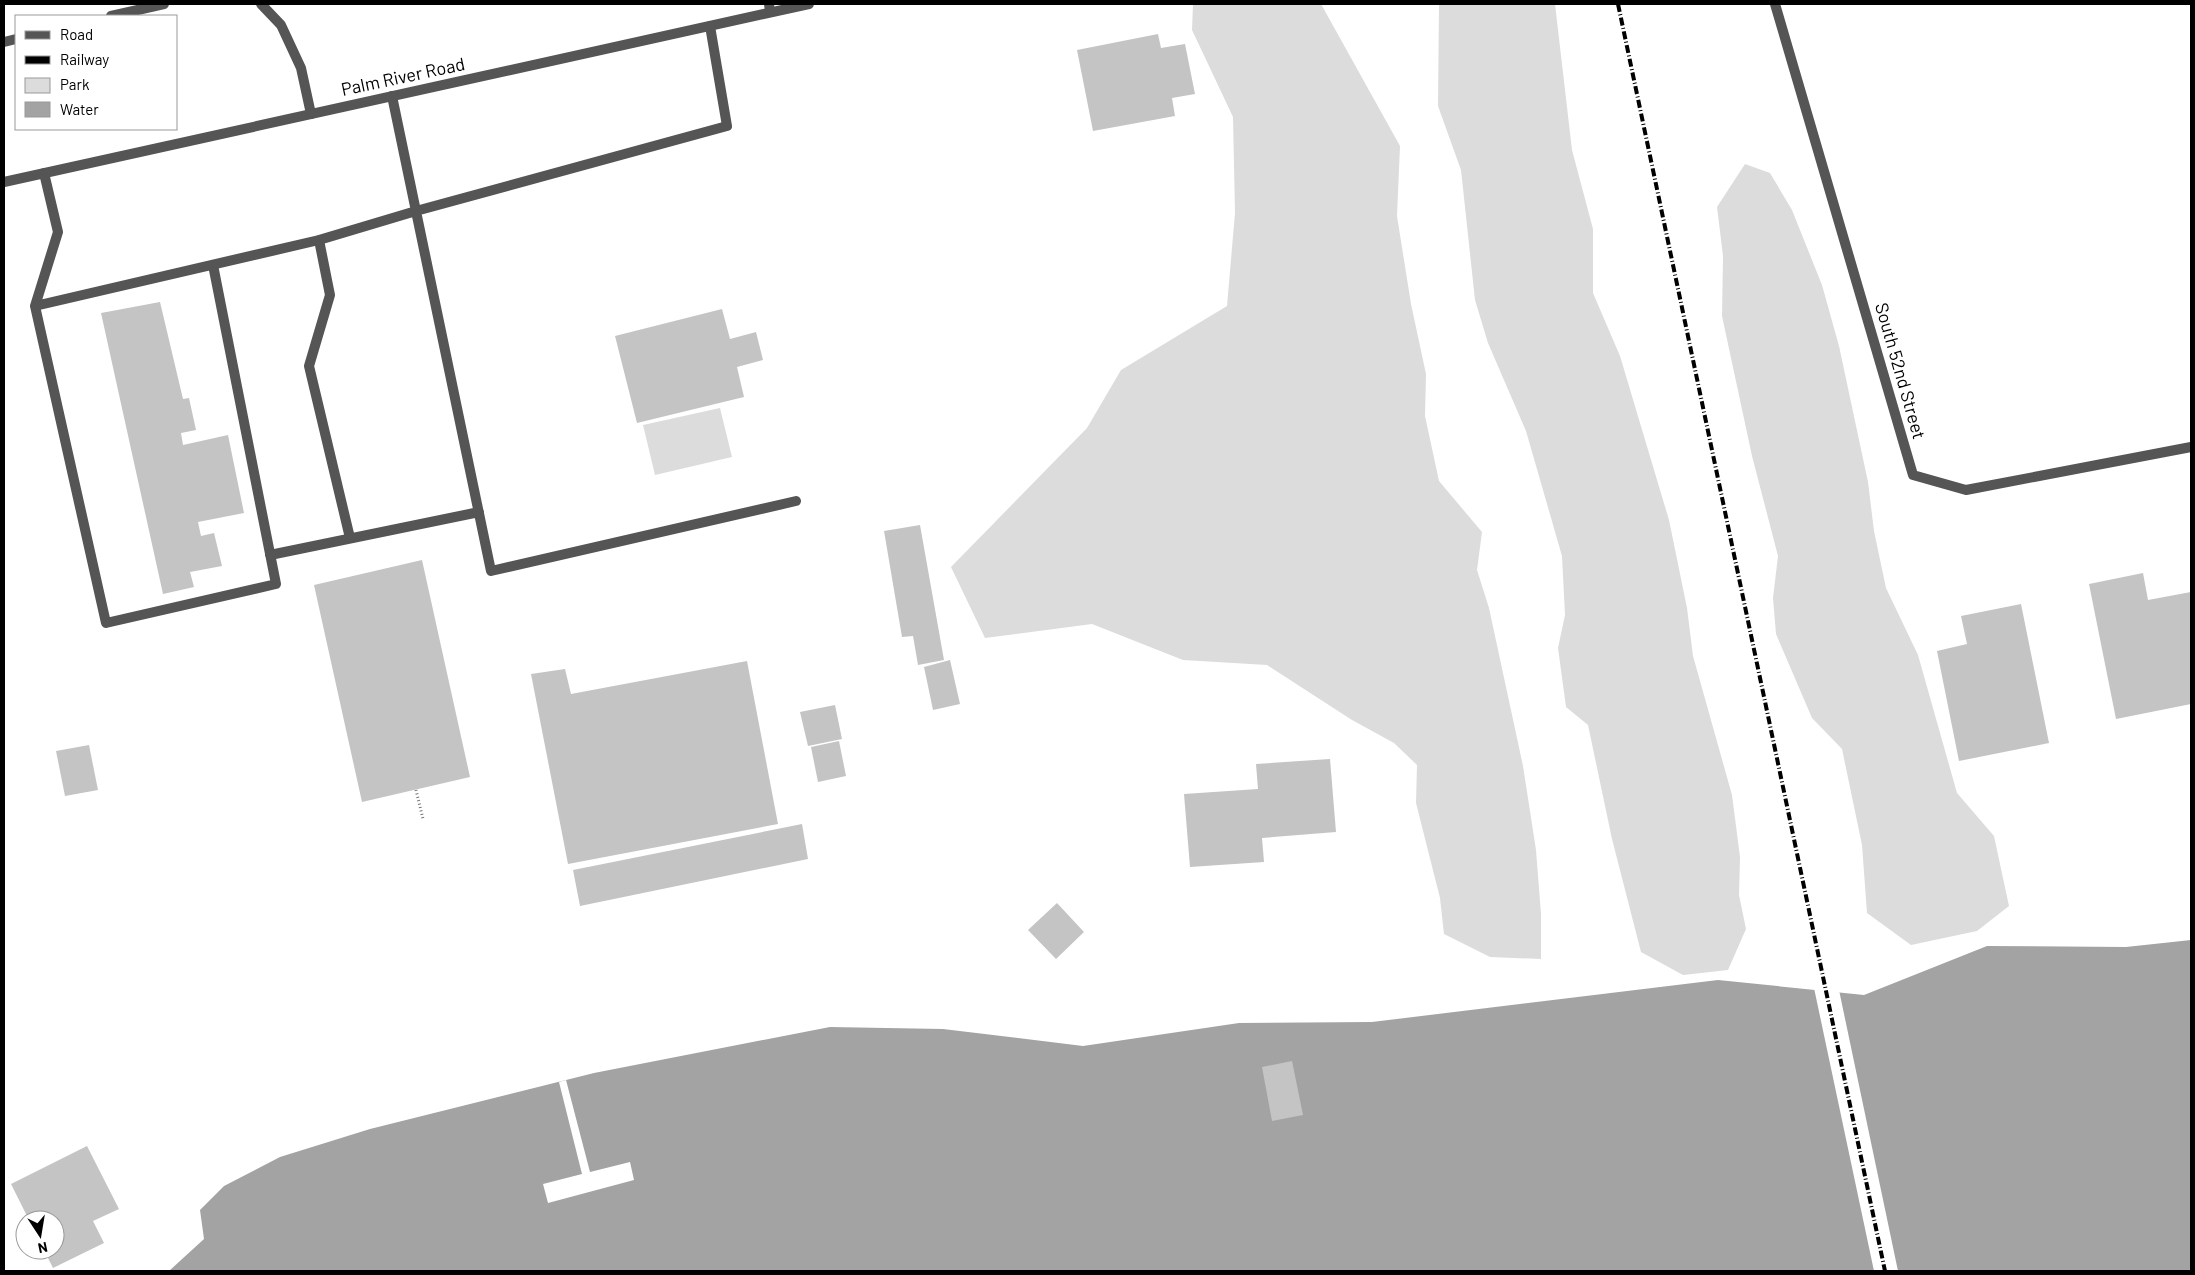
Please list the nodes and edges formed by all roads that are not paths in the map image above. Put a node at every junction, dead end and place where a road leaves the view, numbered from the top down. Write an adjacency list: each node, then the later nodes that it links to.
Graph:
1 (164, 4): 6 (street)
2 (261, 4): 9 (street)
3 (809, 4): 5 (street, Palm River Road)
4 (1775, 4): 16 (street, South 52nd Street)
5 (769, 8): 7 (street, Palm River Road)
6 (115, 15)
7 (710, 26): 8 (street, Palm River Road); 12 (street)
8 (392, 96): 9 (street, Palm River Road); 12 (street)
9 (311, 114): 10 (street, Palm River Road)
10 (44, 173): 11 (street, Palm River Road); 15 (street)
11 (4, 182)
12 (416, 211): 13 (street); 18 (street)
13 (319, 240): 14 (street); 19 (street)
14 (213, 265): 15 (street); 20 (street)
15 (35, 306): 20 (street)
16 (2191, 447)
17 (796, 501): 18 (street)
18 (479, 512): 19 (street)
19 (350, 538): 20 (street)
20 (270, 555)

